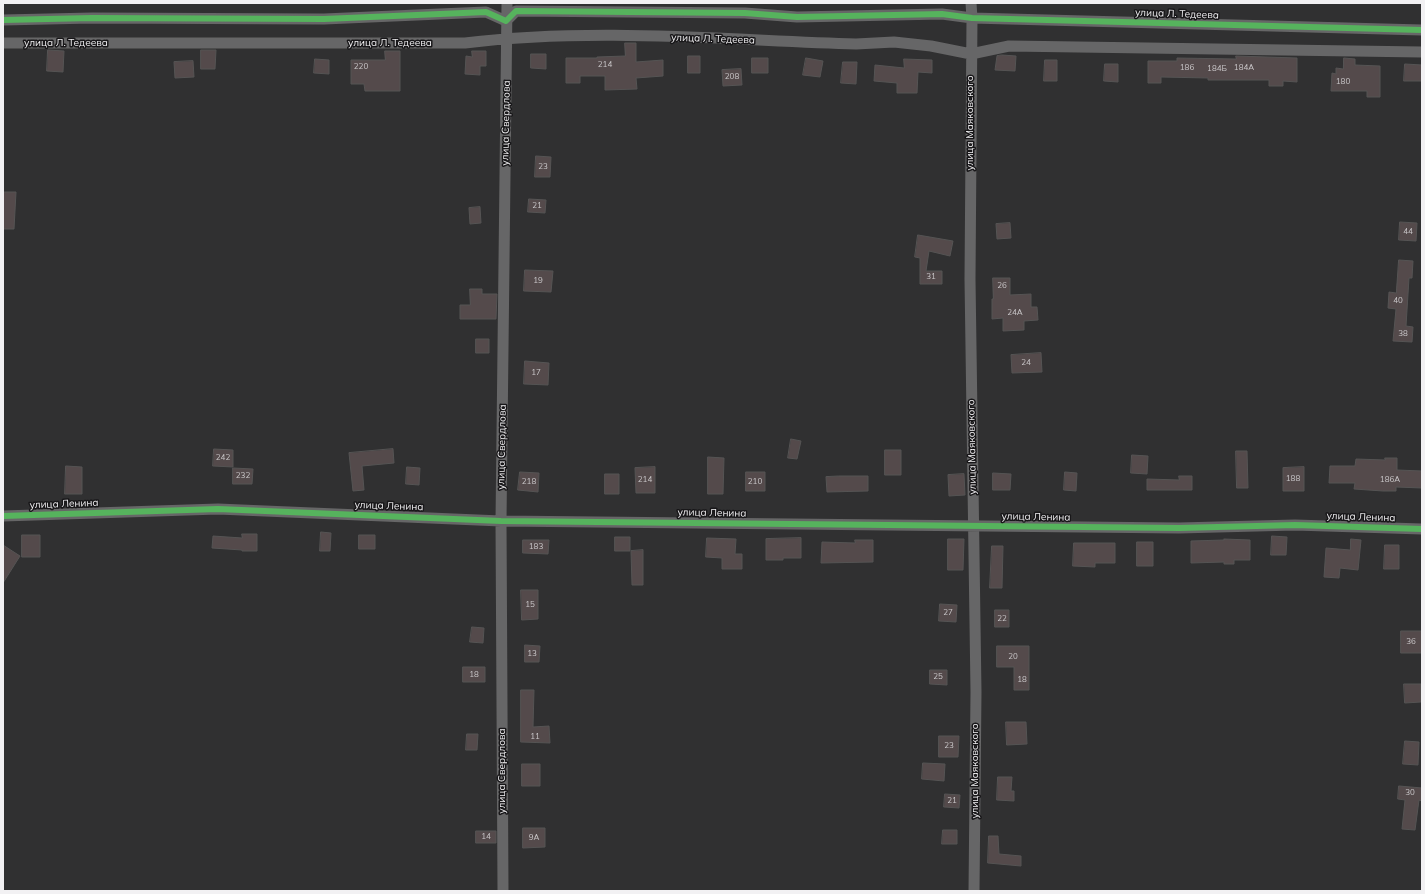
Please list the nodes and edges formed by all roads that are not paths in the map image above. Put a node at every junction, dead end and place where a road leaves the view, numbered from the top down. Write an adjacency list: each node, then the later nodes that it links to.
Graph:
1 (507, 3): 5 (street, улица Свердлова)
2 (971, 3): 3 (street, улица Маяковского)
3 (972, 18): 5 (street, улица Л. Тедеева); 6 (street, улица Л. Тедеева); 10 (street, улица Маяковского)
4 (3, 20): 5 (street)
5 (506, 21): 7 (street, улица Свердлова)
6 (1422, 30)
7 (507, 38): 8 (street, улица Л. Тедеева); 10 (street, улица Л. Тедеева); 12 (street, улица Свердлова)
8 (3, 43)
9 (1422, 52): 10 (street, улица Л. Тедеева)
10 (971, 54): 13 (street, улица Маяковского)
11 (3, 516): 12 (street, улица Ленина)
12 (501, 521): 13 (street, улица Ленина); 15 (street, улица Свердлова)
13 (973, 526): 14 (street, улица Ленина); 16 (street, улица Маяковского)
14 (1422, 529)
15 (502, 891)
16 (974, 891)

